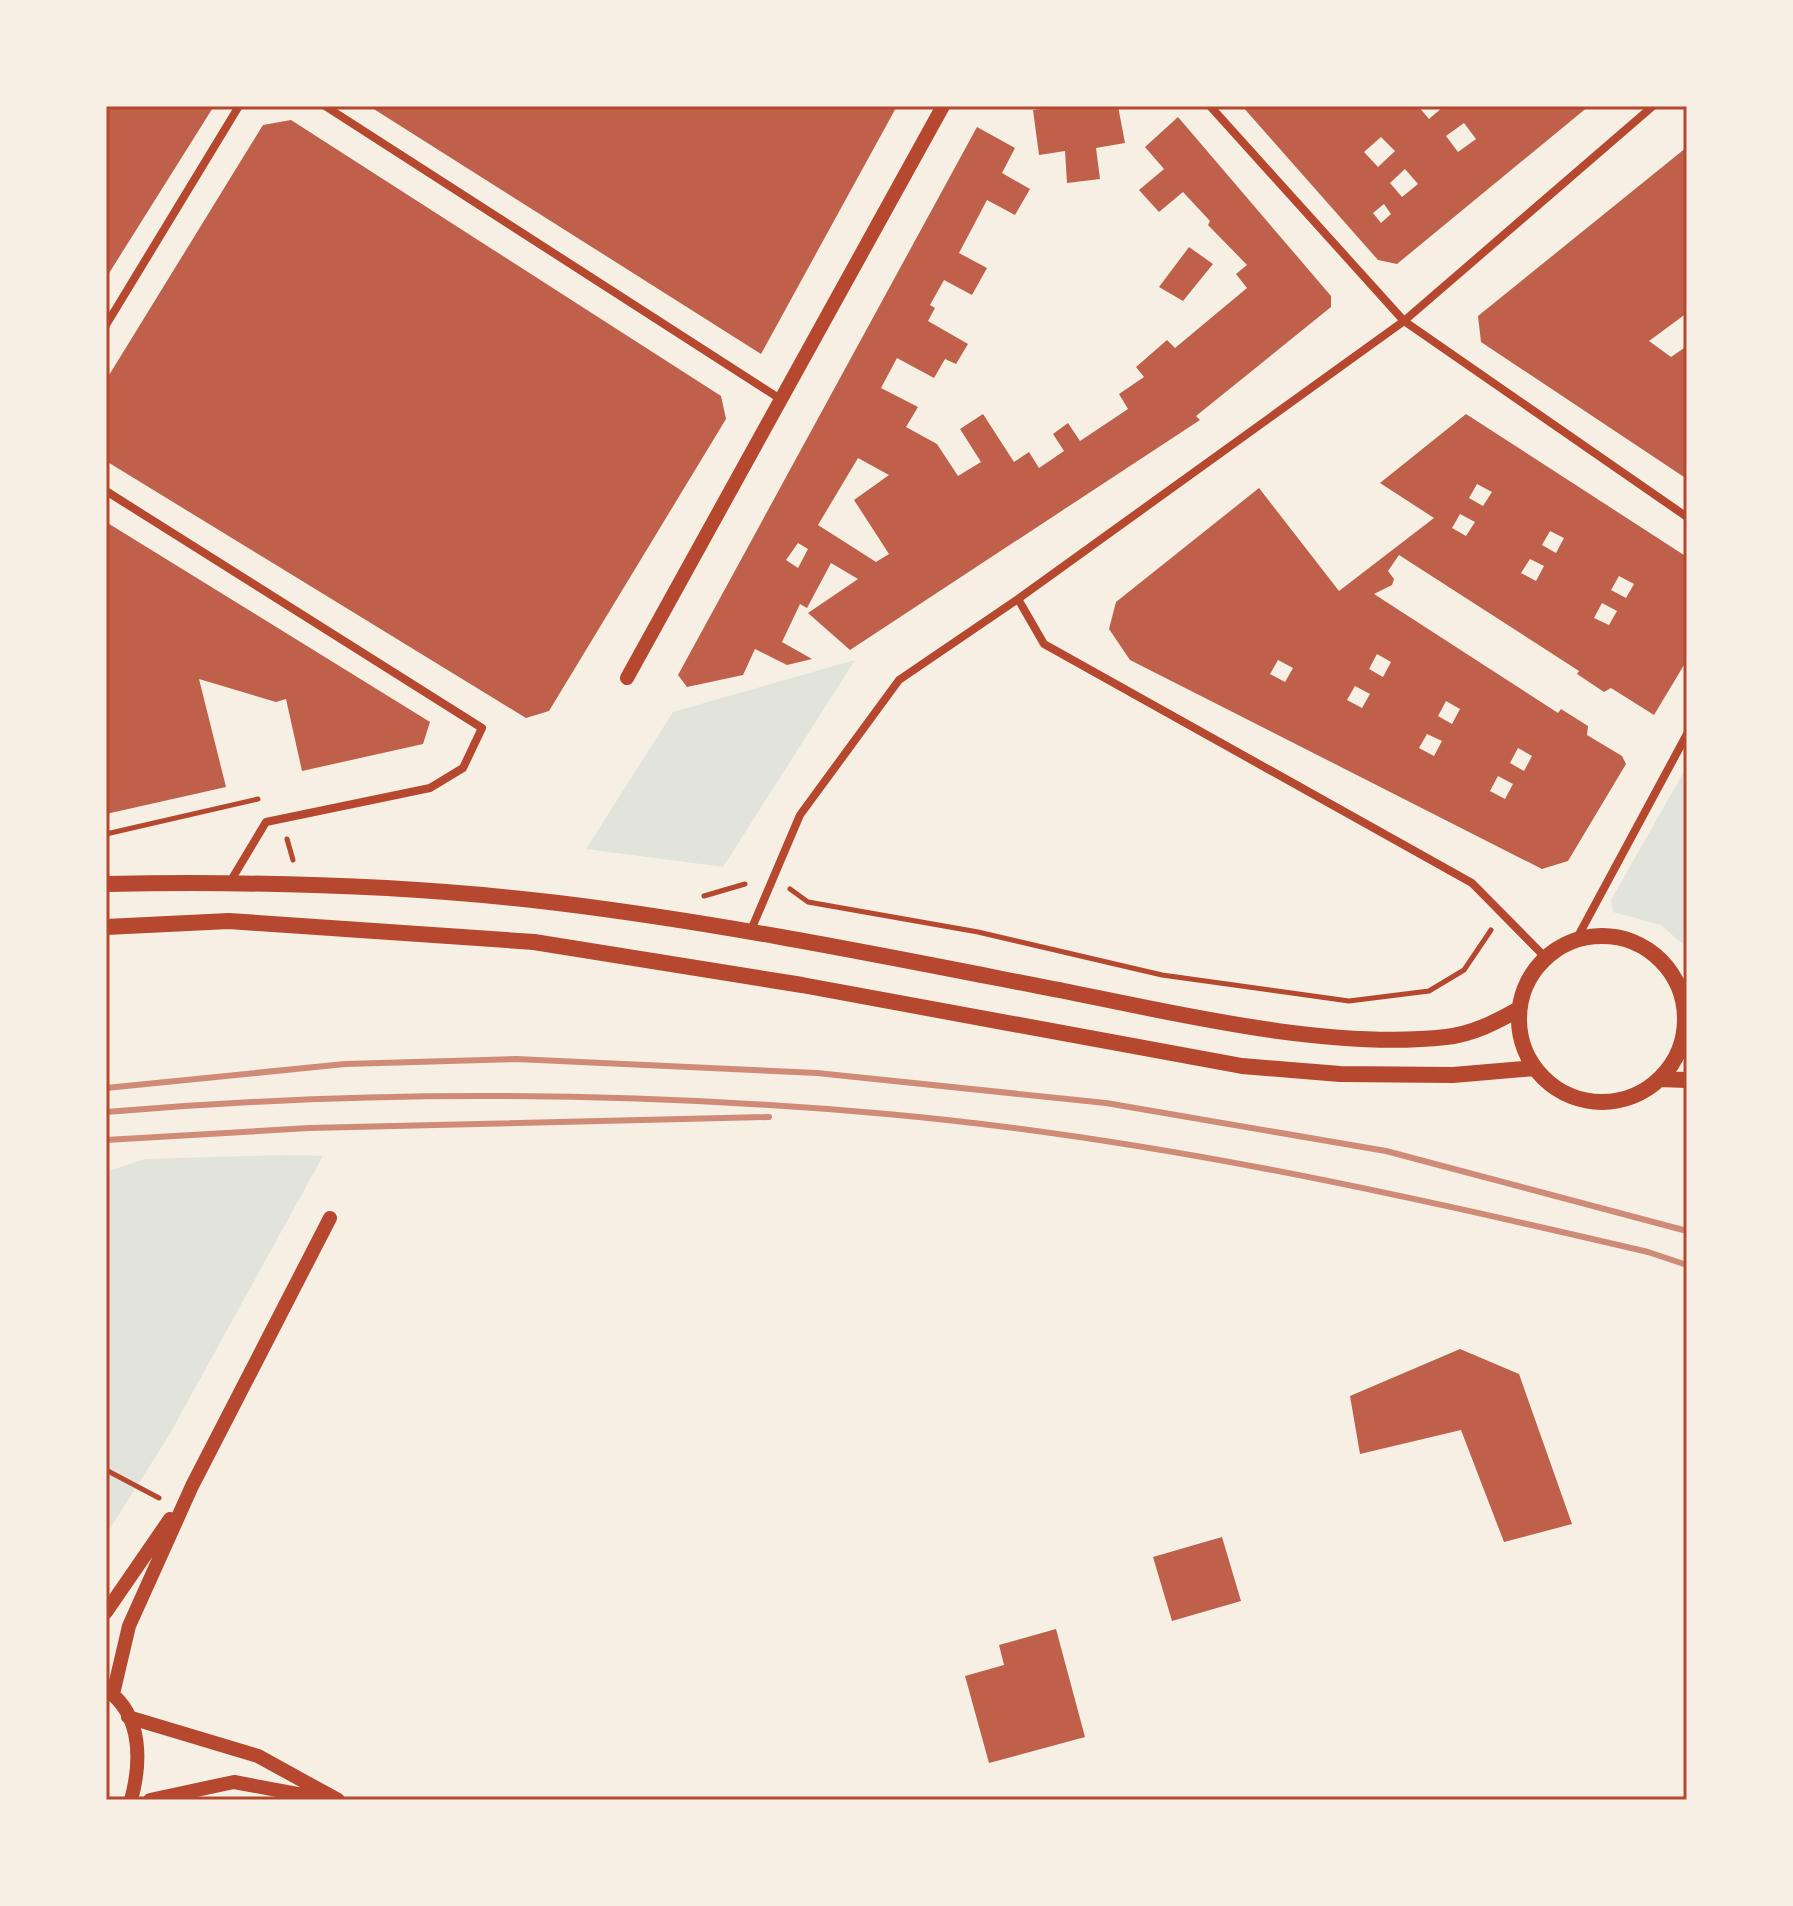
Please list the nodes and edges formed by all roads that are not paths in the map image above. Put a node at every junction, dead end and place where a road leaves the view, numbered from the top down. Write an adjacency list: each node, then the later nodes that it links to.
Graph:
1 (239, 106): 7 (street)
2 (325, 106): 8 (street)
3 (943, 106): 8 (street)
4 (1210, 106): 6 (street)
5 (1653, 106): 6 (street)
6 (1404, 321): 10 (street); 11 (street)
7 (106, 325)
8 (782, 400): 12 (street)
9 (106, 491): 14 (street)
10 (1687, 517)
11 (1018, 599): 17 (street); 19 (street)
12 (627, 678)
13 (1687, 734): 18 (street)
14 (230, 882): 15 (main road); 17 (main road)
15 (106, 884)
16 (106, 927): 22 (main road)
17 (751, 930): 21 (main road)
18 (1576, 940): 19 (main road); 20 (main road)
19 (1546, 958): 21 (main road)
20 (1683, 988): 23 (main road)
21 (1519, 1009): 22 (main road)
22 (1534, 1068): 23 (main road)
23 (1659, 1079): 24 (main road)
24 (1687, 1080)
25 (330, 1218): 26 (street)
26 (192, 1486): 27 (street); 28 (street)
27 (106, 1612)
28 (110, 1692): 29 (street)
29 (128, 1717): 30 (street); 33 (street)
30 (131, 1800)
31 (150, 1800): 32 (street)
32 (331, 1800)
33 (338, 1800)

